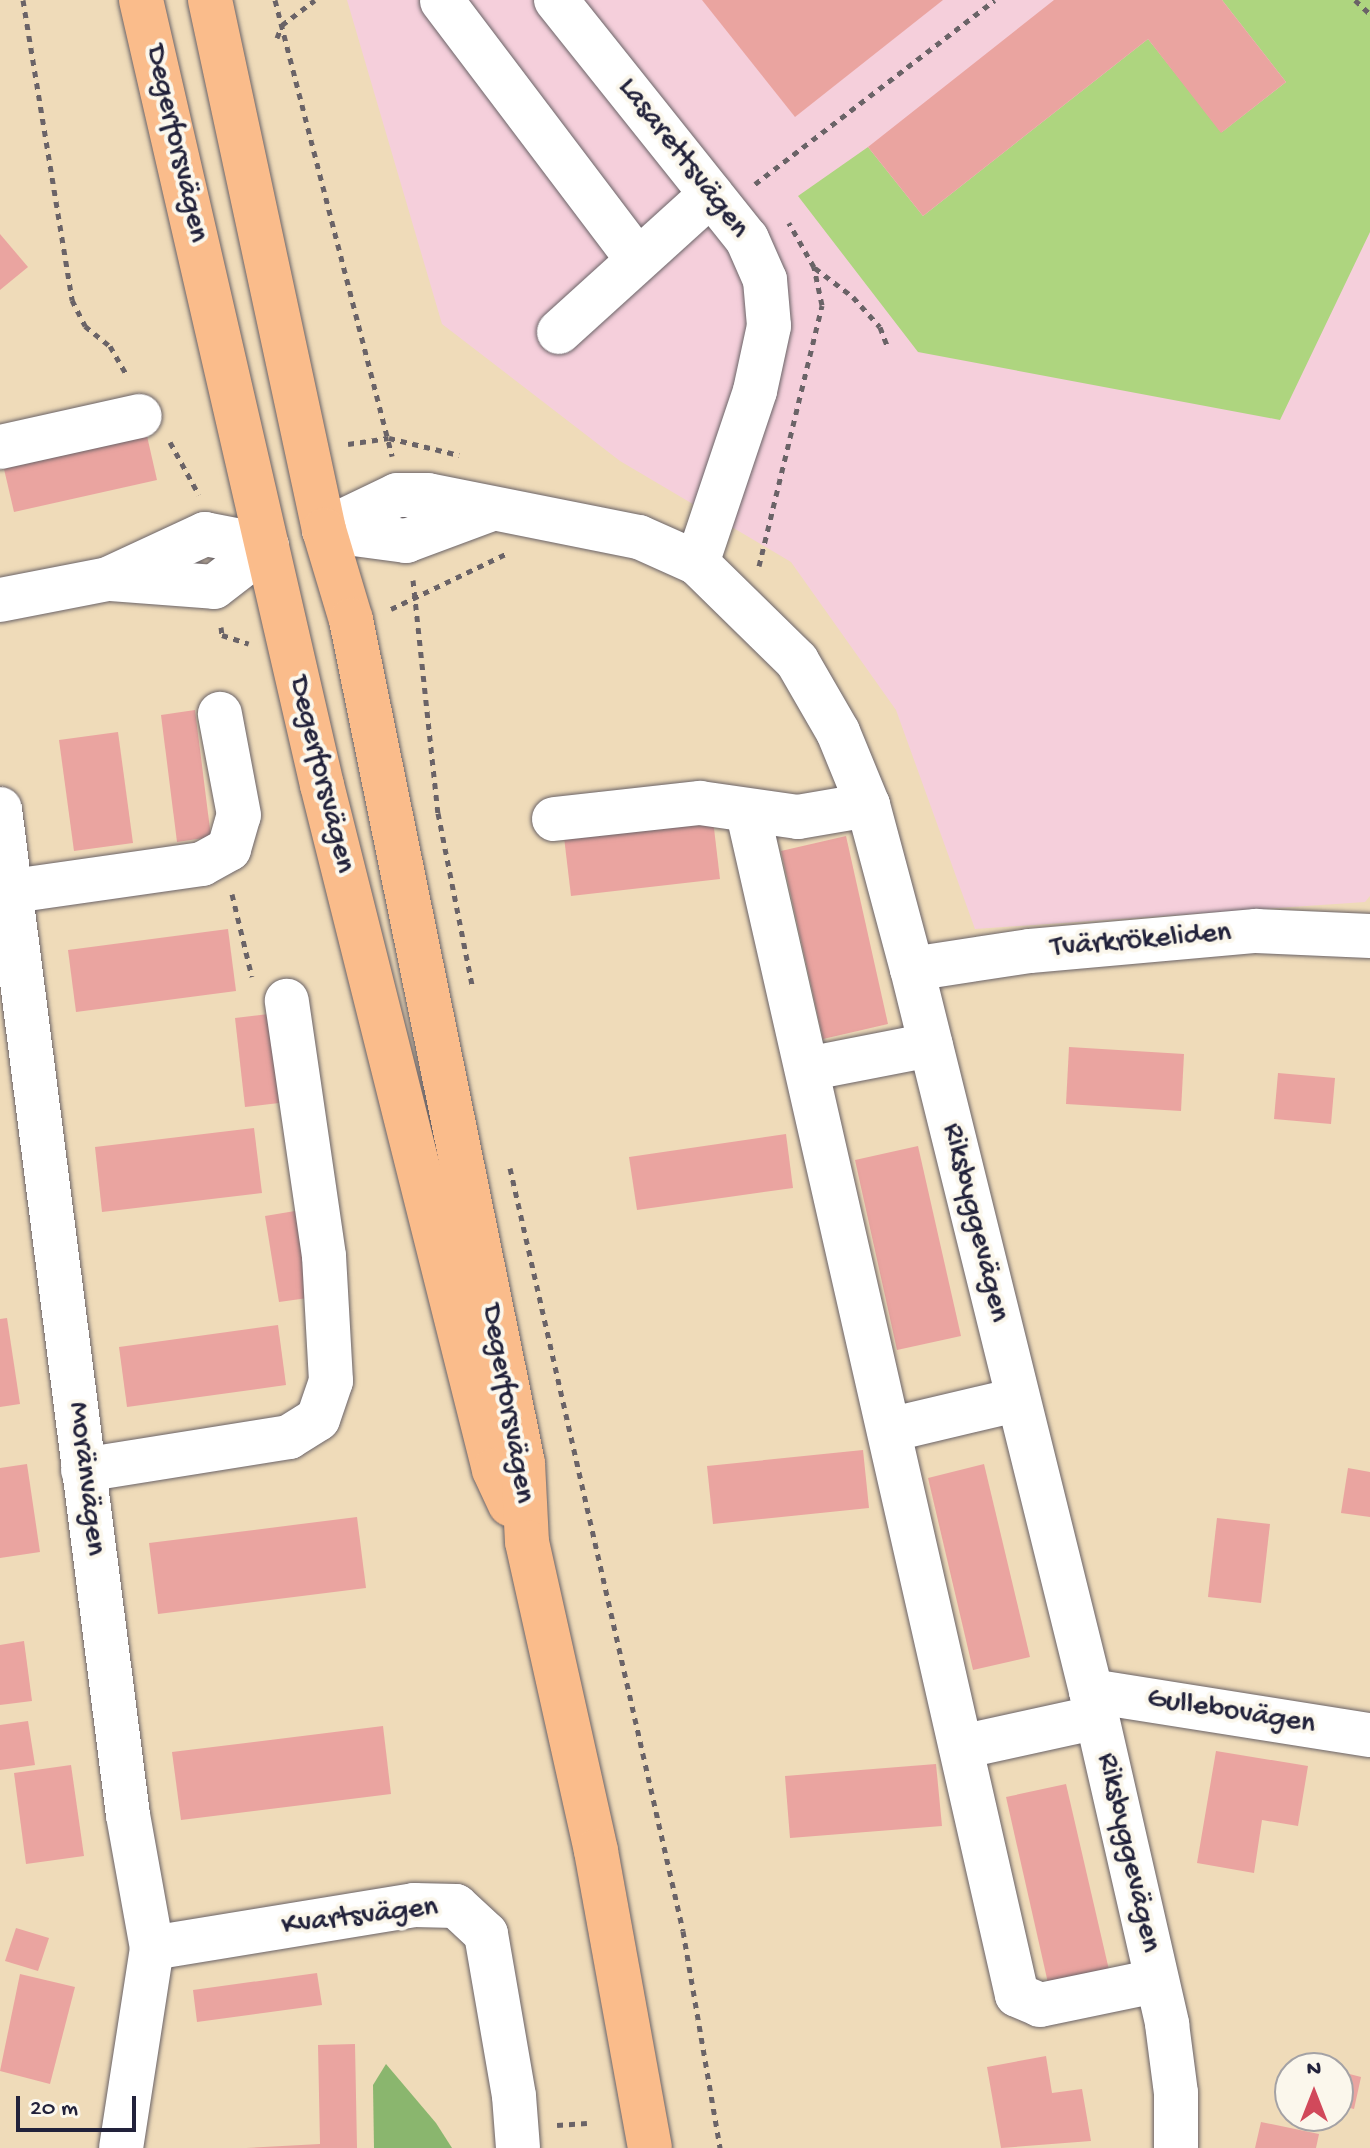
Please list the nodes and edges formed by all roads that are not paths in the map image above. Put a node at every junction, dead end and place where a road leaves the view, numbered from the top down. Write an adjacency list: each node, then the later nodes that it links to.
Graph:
1 (141, 0): 11 (main road, Degerforsvägen)
2 (210, 0): 10 (main road, Degerforsvägen)
3 (556, 0): 5 (street, Lasarettsvägen)
4 (442, 1): 6 (street)
5 (717, 201): 6 (street); 12 (street, Lasarettsvägen)
6 (637, 259): 7 (street)
7 (559, 332)
8 (140, 416): 9 (street)
9 (0, 447)
10 (324, 530): 11 (main road); 12 (street, Riksbyggevägen); 28 (main road, Degerforsvägen)
11 (267, 546): 13 (street); 28 (main road, Degerforsvägen)
12 (697, 563): 15 (street, Riksbyggevägen)
13 (0, 600)
14 (220, 714): 19 (street)
15 (868, 805): 17 (street); 21 (street, Riksbyggevägen)
16 (0, 809): 19 (street, Moränvägen)
17 (748, 813): 18 (street); 24 (street)
18 (554, 819)
19 (13, 891): 27 (street, Moränvägen)
20 (1370, 936): 21 (street, Tvärkrökeliden)
21 (912, 969): 23 (street, Riksbyggevägen)
22 (287, 1001): 27 (street)
23 (931, 1045): 24 (street); 25 (street, Riksbyggevägen)
24 (807, 1069): 26 (street)
25 (1016, 1400): 26 (street); 29 (street, Riksbyggevägen)
26 (889, 1430): 31 (street)
27 (83, 1470): 32 (street, Moränvägen)
28 (527, 1542): 36 (main road, Degerforsvägen)
29 (1094, 1704): 30 (street, Gullebovägen); 31 (street); 33 (street, Riksbyggevägen)
30 (1370, 1735)
31 (961, 1747): 33 (street)
32 (152, 1948): 34 (street, Moränvägen); 35 (street, Kvartsvägen)
33 (1156, 1981): 37 (street, Riksbyggevägen)
34 (121, 2148)
35 (518, 2148)
36 (650, 2148)
37 (1176, 2148)

